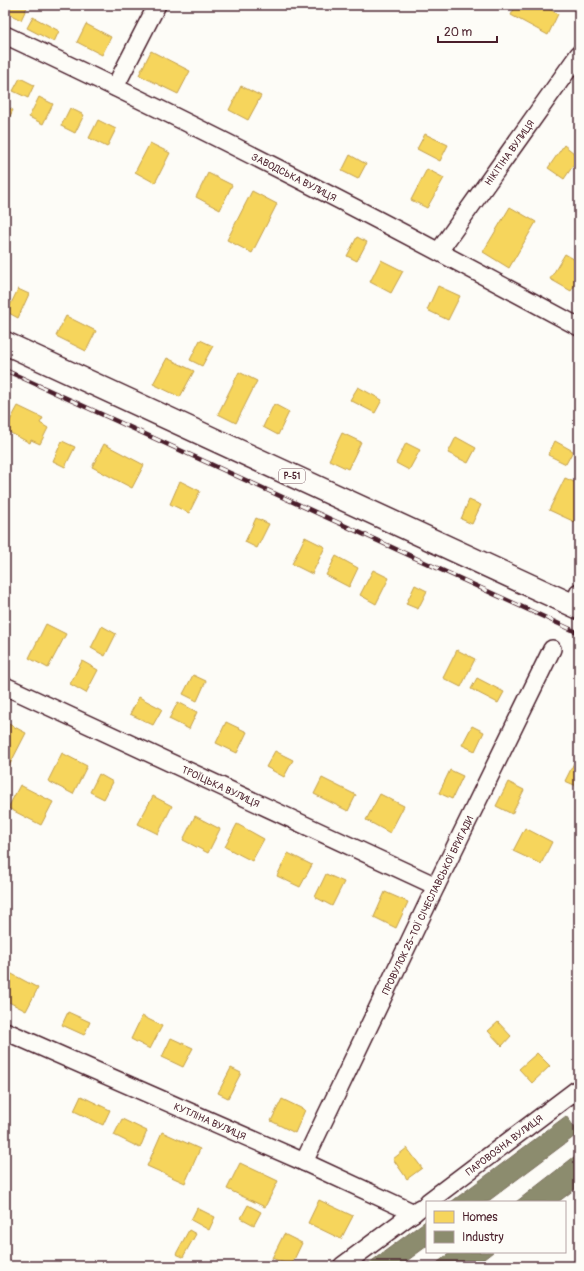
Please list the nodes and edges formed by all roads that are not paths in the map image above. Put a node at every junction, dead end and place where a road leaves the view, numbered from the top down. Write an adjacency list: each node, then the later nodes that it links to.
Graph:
1 (157, 5): 4 (street)
2 (5, 35): 4 (street, ЗАВОДСЬКА ВУЛИЦЯ)
3 (579, 54): 5 (street, НІКІТІНА ВУЛИЦЯ)
4 (115, 87): 5 (street, ЗАВОДСЬКА ВУЛИЦЯ)
5 (439, 251): 6 (street, ЗАВОДСЬКА ВУЛИЦЯ)
6 (579, 327)
7 (5, 344): 8 (main road, Р-51)
8 (577, 602)
9 (552, 649): 11 (street, ПРОВУЛОК 25-ТОЇ СІЧЕСЛАВСЬКОЇ БРИГАДИ)
10 (5, 686): 11 (street, ТРОЇЦЬКА ВУЛИЦЯ)
11 (436, 886): 14 (street, ПРОВУЛОК 25-ТОЇ СІЧЕСЛАВСЬКОЇ БРИГАДИ)
12 (5, 1031): 14 (street, КУТЛІНА ВУЛИЦЯ)
13 (579, 1088): 15 (street, ПАРОВОЗНА ВУЛИЦЯ)
14 (304, 1162): 16 (street, КУТЛІНА ВУЛИЦЯ)
15 (430, 1201)
16 (423, 1206): 17 (street, ПАРОВОЗНА ВУЛИЦЯ)
17 (342, 1266)

